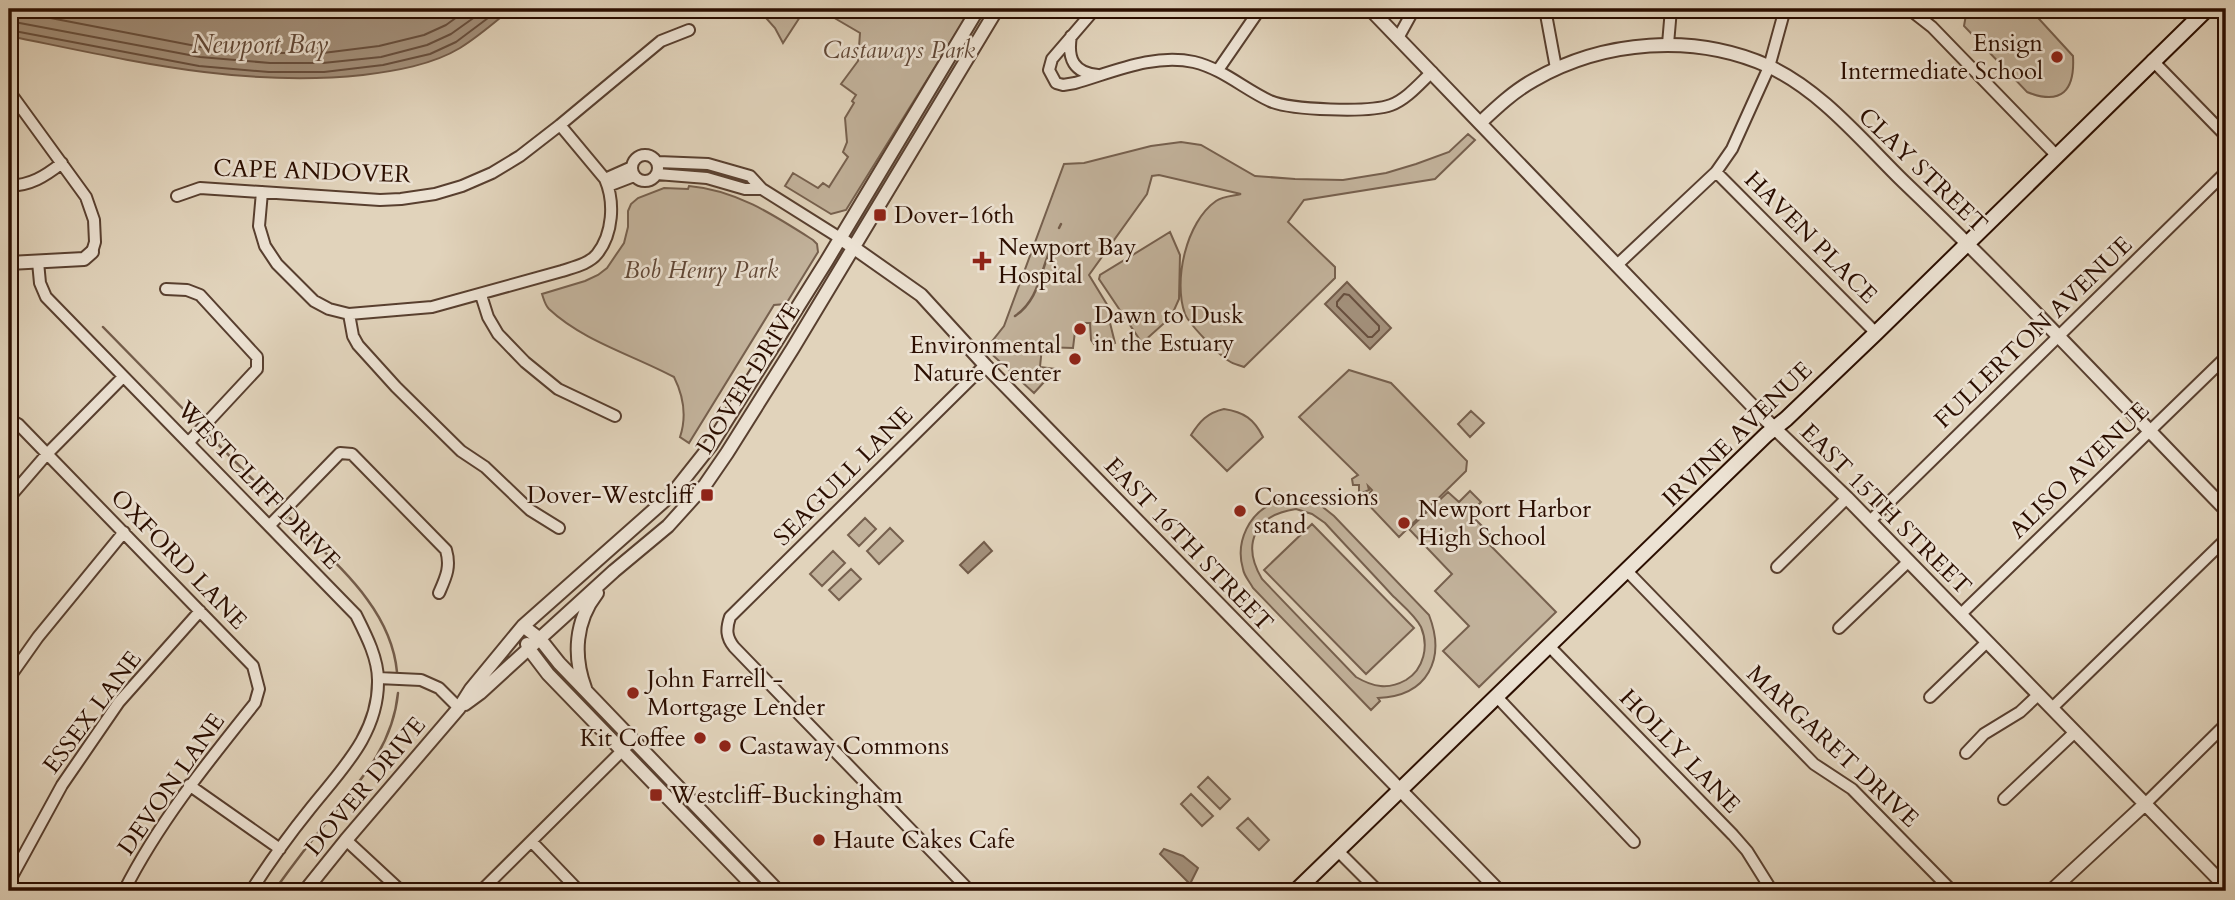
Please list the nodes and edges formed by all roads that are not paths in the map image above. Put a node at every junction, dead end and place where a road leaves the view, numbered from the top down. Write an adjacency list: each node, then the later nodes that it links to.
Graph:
1 (978, 9): 40 (street, DOVER DRIVE)
2 (997, 9): 42 (street, DOVER DRIVE)
3 (1095, 9): 13 (street)
4 (1260, 9): 19 (street)
5 (1370, 9): 14 (street, EAST 15TH STREET)
6 (1414, 9): 14 (street)
7 (1545, 9): 18 (street)
8 (1671, 9): 15 (street)
9 (1784, 9): 17 (street)
10 (1909, 9): 26 (street)
11 (2207, 9): 16 (main road, IRVINE AVENUE)
12 (689, 30): 24 (street, CAPE ANDOVER)
13 (1071, 36): 21 (street); 21 (street)
14 (1398, 38): 20 (street, EAST 15TH STREET)
15 (1668, 44): 17 (street, CLAY STREET); 18 (street, CLAY STREET)
16 (2152, 60): 25 (street); 26 (main road, IRVINE AVENUE)
17 (1769, 66): 31 (street); 41 (street, CLAY STREET)
18 (1556, 68): 23 (street, CLAY STREET)
19 (1218, 70): 20 (street); 21 (street)
20 (1432, 72): 23 (street, EAST 15TH STREET)
21 (1101, 75)
22 (9, 91): 28 (street)
23 (1480, 122): 46 (street, EAST 15TH STREET)
24 (560, 125): 35 (street); 38 (street, CAPE ANDOVER)
25 (2226, 136)
26 (2057, 156): 41 (main road, IRVINE AVENUE)
27 (658, 162): 29 (street); 30 (street); 33 (street)
28 (62, 163): 36 (street); 43 (street)
29 (708, 164): 34 (street); 37 (street)
30 (633, 171): 33 (street); 35 (street)
31 (1716, 172): 46 (street); 50 (street, HAVEN PLACE)
32 (2226, 172): 51 (street, FULLERTON AVENUE)
33 (657, 174): 34 (street)
34 (706, 177): 37 (street)
35 (607, 183): 48 (street)
36 (9, 186)
37 (762, 189): 40 (street)
38 (261, 192): 39 (street, CAPE ANDOVER); 49 (street)
39 (177, 196)
40 (840, 238): 42 (street, EAST 16TH STREET); 60 (street, DOVER DRIVE)
41 (1968, 243): 50 (main road, IRVINE AVENUE); 51 (street, CLAY STREET)
42 (853, 247): 53 (street, EAST 16TH STREET); 61 (street, DOVER DRIVE)
43 (92, 252): 44 (street)
44 (38, 262): 45 (street); 54 (street, WESTCLIFF DRIVE)
45 (9, 263)
46 (1617, 265): 57 (street, EAST 15TH STREET)
47 (166, 289): 59 (street)
48 (481, 295): 49 (street); 55 (street)
49 (349, 314): 68 (street)
50 (1876, 333): 57 (main road, IRVINE AVENUE)
51 (2057, 337): 58 (street, CLAY STREET); 66 (street, FULLERTON AVENUE)
52 (2226, 357): 58 (street, ALISO AVENUE)
53 (985, 365): 99 (street, EAST 16TH STREET); 118 (street, SEAGULL LANE)
54 (123, 377): 59 (street, WESTCLIFF DRIVE); 62 (street)
55 (615, 416)
56 (9, 419): 62 (street, OXFORD LANE)
57 (1775, 428): 64 (street, EAST 15TH STREET); 74 (main road, IRVINE AVENUE)
58 (2150, 432): 65 (street, CLAY STREET); 77 (street, ALISO AVENUE)
59 (189, 442): 67 (street, WESTCLIFF DRIVE)
60 (712, 445): 61 (street); 78 (street, DOVER DRIVE)
61 (727, 453): 73 (street, DOVER DRIVE)
62 (47, 454): 63 (street); 69 (street, OXFORD LANE)
63 (9, 498)
64 (1847, 498): 66 (street, EAST 15TH STREET); 72 (street)
65 (2226, 510)
66 (1870, 521): 71 (street, EAST 15TH STREET)
67 (270, 525): 75 (street); 85 (street, WESTCLIFF DRIVE)
68 (559, 527)
69 (124, 532): 76 (street, OXFORD LANE); 84 (street)
70 (2226, 539): 92 (street)
71 (1909, 561): 77 (street, EAST 15TH STREET); 79 (street)
72 (1777, 567)
73 (614, 571): 80 (street, DOVER DRIVE); 86 (street)
74 (1627, 571): 82 (main road, IRVINE AVENUE); 123 (street, MARGARET DRIVE)
75 (439, 593)
76 (200, 611): 90 (street, OXFORD LANE); 107 (street, ESSEX LANE)
77 (1961, 614): 81 (street, EAST 15TH STREET)
78 (523, 626): 80 (street); 83 (street); 91 (street, DOVER DRIVE)
79 (1839, 628)
80 (540, 639): 83 (street, DOVER DRIVE); 86 (street)
81 (1987, 642): 87 (street, EAST 15TH STREET); 89 (street)
82 (1549, 647): 88 (main road, IRVINE AVENUE); 122 (street, HOLLY LANE)
83 (528, 649): 91 (street, DOVER DRIVE); 96 (street)
84 (9, 678)
85 (379, 678): 91 (street); 105 (street, DOVER DRIVE)
86 (587, 692): 95 (street)
87 (2038, 695): 92 (street, EAST 15TH STREET); 97 (street)
88 (1497, 697): 99 (main road, IRVINE AVENUE); 104 (street)
89 (1930, 697)
90 (256, 703): 98 (street, DEVON LANE)
91 (459, 708): 102 (street, DOVER DRIVE)
92 (2052, 708): 94 (street, EAST 15TH STREET)
93 (2226, 724): 101 (street)
94 (2075, 732): 100 (street); 101 (street, EAST 15TH STREET)
95 (633, 740): 96 (street); 117 (street)
96 (623, 752): 103 (street); 116 (street)
97 (1966, 753)
98 (189, 785): 105 (street); 110 (street, DEVON LANE)
99 (1400, 790): 106 (main road, IRVINE AVENUE); 121 (street, EAST 16TH STREET)
100 (2004, 799)
101 (2145, 804): 108 (street, EAST 15TH STREET); 109 (street)
102 (346, 840): 112 (street, DOVER DRIVE); 113 (street)
103 (532, 842): 114 (street); 115 (street)
104 (1634, 842)
105 (280, 849): 111 (street, DOVER DRIVE)
106 (1338, 850): 119 (main road, IRVINE AVENUE); 120 (street)
107 (9, 883)
108 (2226, 887)
109 (2054, 890)
110 (124, 891)
111 (251, 891)
112 (305, 891)
113 (401, 891)
114 (481, 891)
115 (579, 891)
116 (758, 891)
117 (778, 891)
118 (970, 891)
119 (1296, 891)
120 (1378, 891)
121 (1499, 891)
122 (1772, 891)
123 (1952, 891)

